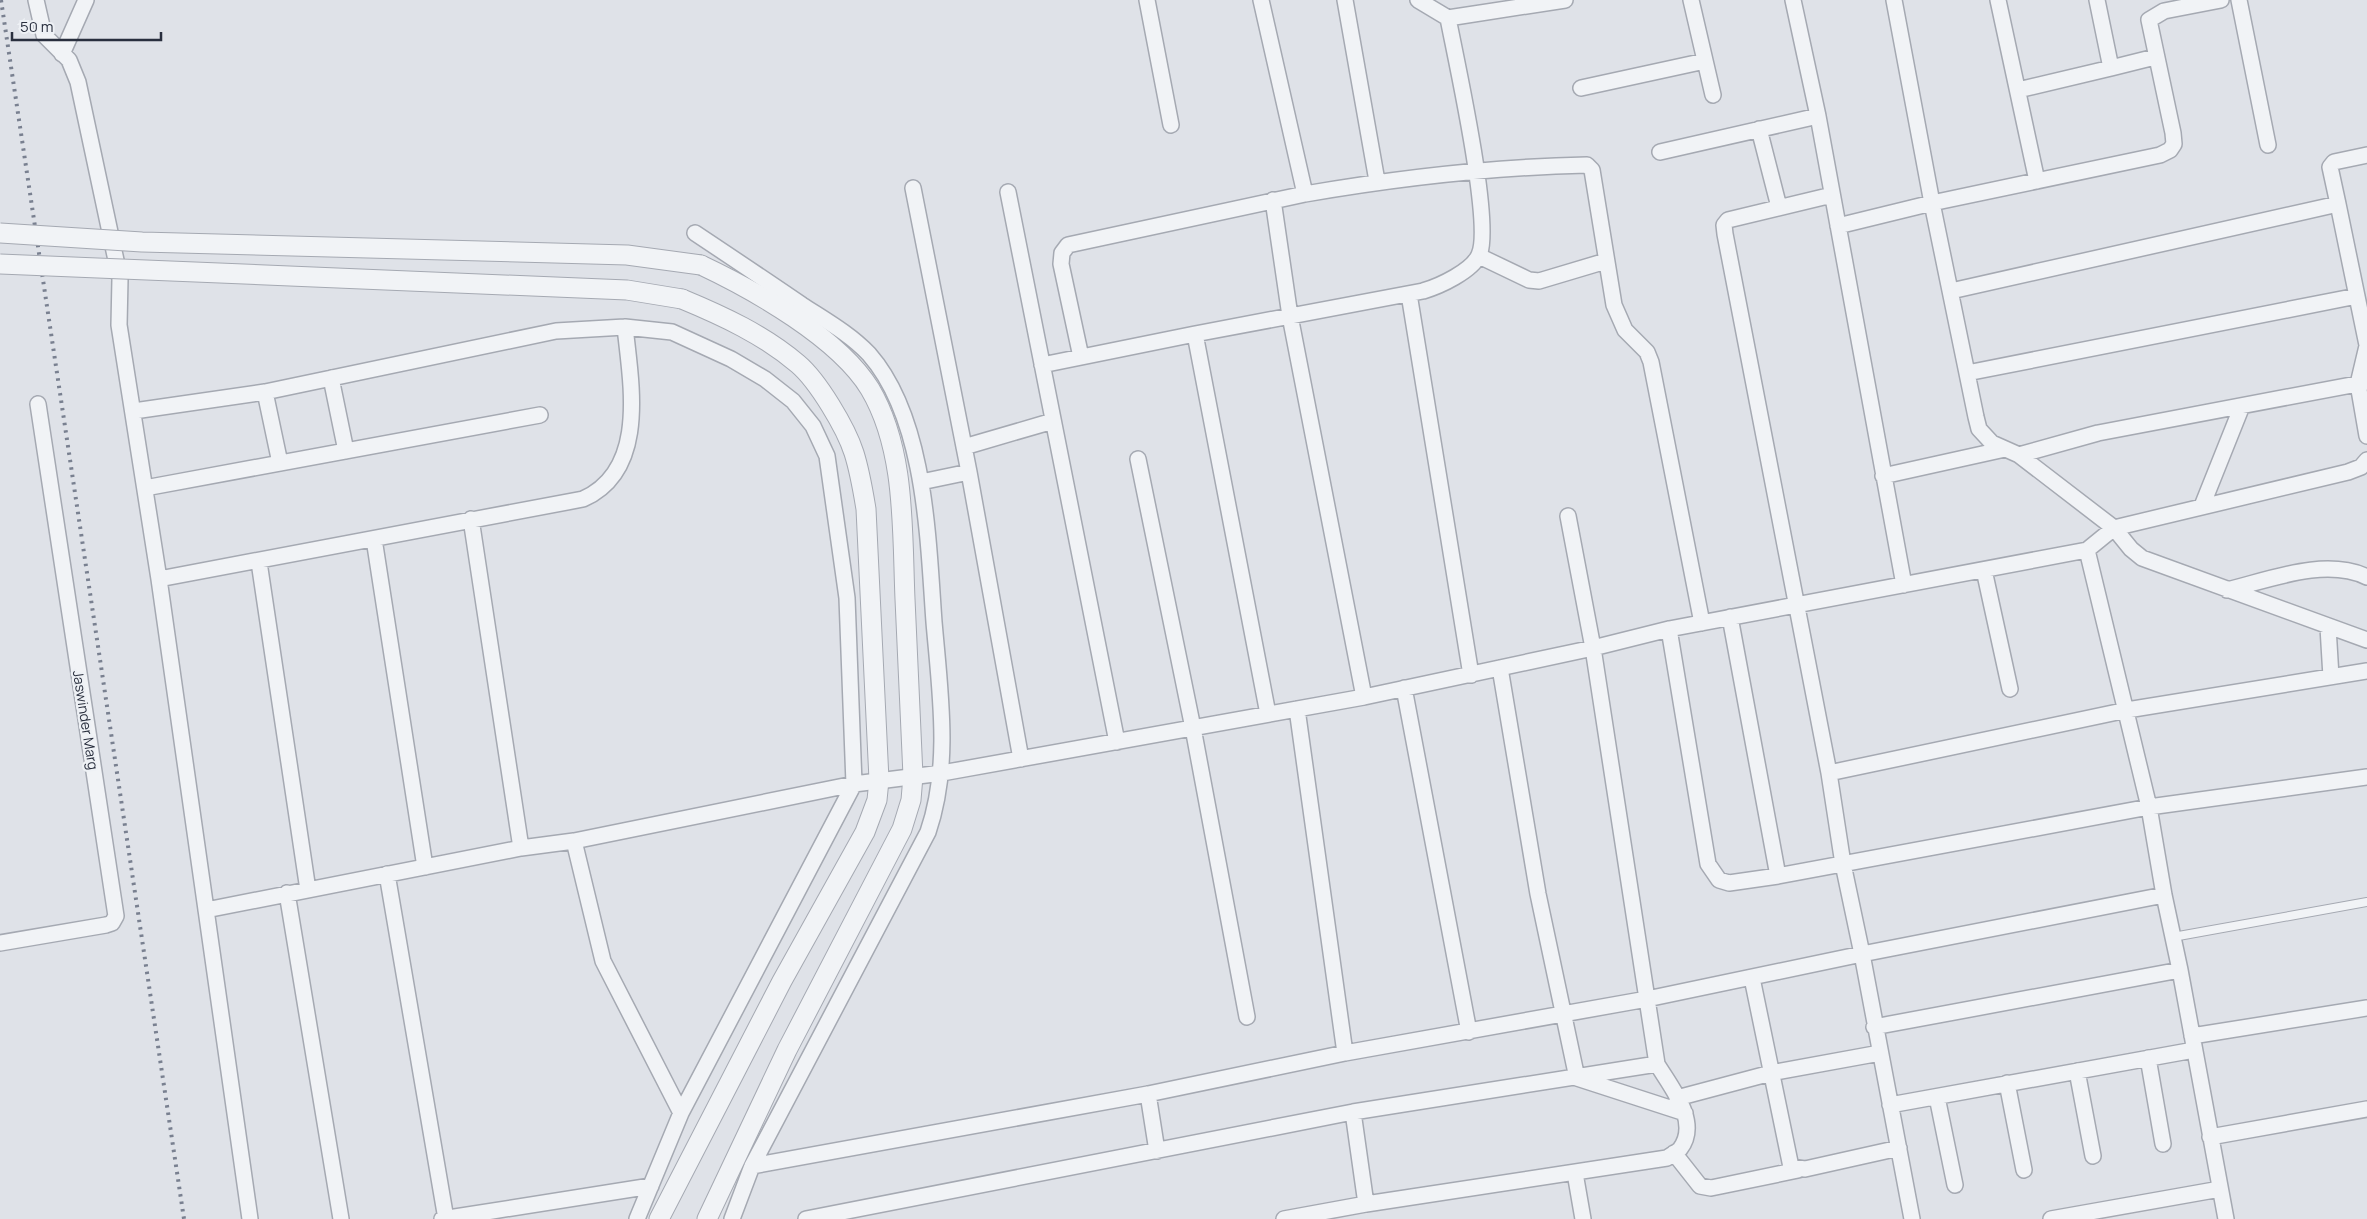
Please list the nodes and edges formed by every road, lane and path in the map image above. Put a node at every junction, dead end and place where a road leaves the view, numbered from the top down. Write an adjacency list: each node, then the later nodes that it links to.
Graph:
1 (36, 0): 16 (street)
2 (86, 0): 16 (street)
3 (1146, 0): 24 (street)
4 (1260, 0): 34 (street)
5 (1345, 0): 30 (street)
6 (1418, 0): 15 (street)
7 (1565, 0): 15 (street)
8 (1691, 0): 18 (street)
9 (1793, 0): 23 (street)
10 (1894, 0): 37 (street)
11 (1998, 0): 21 (street)
12 (2097, 0): 19 (street)
13 (2221, 0): 17 (street)
14 (2239, 0): 26 (street)
15 (1448, 18): 29 (street)
16 (62, 54): 61 (street)
17 (2155, 57): 19 (street); 31 (street)
18 (1705, 61): 20 (street); 22 (street)
19 (2111, 68): 21 (street)
20 (1580, 88)
21 (2018, 90): 31 (street)
22 (1713, 95)
23 (1818, 116): 25 (street); 35 (street)
24 (1171, 125)
25 (1759, 129): 27 (street); 39 (street)
26 (2268, 145)
27 (1660, 152)
28 (2367, 155): 38 (street)
29 (1476, 171): 30 (street); 43 (street); 44 (street)
30 (1377, 181): 34 (street)
31 (2037, 181): 37 (street)
32 (913, 188): 65 (street)
33 (1008, 192): 54 (street)
34 (1305, 194): 36 (street)
35 (1832, 195): 39 (street); 40 (street)
36 (1273, 200): 49 (street); 53 (street)
37 (1932, 203): 40 (street); 46 (street)
38 (2338, 204): 46 (street); 48 (street)
39 (1778, 208): 87 (street)
40 (1838, 226): 72 (street)
41 (0, 233): 109 (street, bridge)
42 (695, 233): 73 (street)
43 (1479, 256): 44 (street); 47 (street)
44 (1606, 261): 89 (street)
45 (0, 264): 111 (street, bridge)
46 (1951, 291): 55 (street)
47 (1409, 294): 49 (street); 96 (street)
48 (2358, 296): 52 (street); 55 (street)
49 (1290, 316): 51 (street); 100 (street)
50 (625, 327): 56 (street); 77 (street); 112 (street)
51 (1195, 334): 53 (street); 103 (street)
52 (2367, 345): 57 (street)
53 (1081, 357): 54 (street)
54 (1042, 365): 63 (street)
55 (1967, 374): 67 (street)
56 (331, 378): 58 (street); 66 (street)
57 (2362, 383): 60 (street); 64 (street)
58 (265, 392): 61 (street); 70 (street)
59 (38, 404): 126 (street, Jaswinder Marg)
60 (2242, 406): 67 (street); 75 (street)
61 (134, 411): 74 (street)
62 (540, 415): 66 (street)
63 (1053, 421): 65 (street); 105 (street)
64 (2367, 436)
65 (964, 447): 71 (street)
66 (346, 451): 70 (street)
67 (2012, 452): 72 (street); 78 (street)
68 (1138, 459): 104 (street)
69 (2367, 460): 75 (street)
70 (280, 464): 74 (street)
71 (969, 472): 73 (street); 106 (street)
72 (1884, 476): 85 (street)
73 (921, 482): 107 (street)
74 (145, 488): 84 (street)
75 (2202, 506): 78 (street)
76 (1568, 516): 93 (street)
77 (471, 519): 79 (street); 115 (street)
78 (2114, 528): 80 (street); 86 (street)
79 (374, 539): 81 (street); 117 (street)
80 (2087, 550): 82 (street); 102 (street)
81 (259, 562): 84 (street); 120 (street)
82 (1984, 570): 85 (street); 99 (street)
83 (2367, 577): 86 (street)
84 (159, 579): 124 (street)
85 (1904, 585): 87 (street)
86 (2227, 590): 90 (street)
87 (1795, 605): 88 (street); 108 (street)
88 (1730, 617): 89 (street); 119 (street)
89 (1702, 623): 91 (street)
90 (2328, 627): 92 (street); 97 (street)
91 (1669, 630): 93 (street); 119 (street)
92 (2367, 640)
93 (1593, 648): 94 (street); 130 (street)
94 (1500, 668): 96 (street); 132 (street)
95 (2367, 671): 97 (street)
96 (1471, 674): 98 (street)
97 (2331, 677): 102 (street)
98 (1404, 688): 100 (street); 135 (street)
99 (2010, 689)
100 (1364, 697): 101 (street)
101 (1297, 709): 103 (street); 137 (street)
102 (2127, 710): 108 (street); 113 (street)
103 (1268, 714): 104 (street)
104 (1192, 728): 105 (street); 133 (street)
105 (1116, 742): 106 (street)
106 (1020, 759): 107 (street)
107 (942, 773): 109 (street); 159 (street)
108 (1829, 773): 116 (street)
109 (913, 776): 111 (street); 172 (street)
110 (2367, 777): 113 (street)
111 (879, 780): 112 (street); 171 (street)
112 (854, 784): 114 (street); 151 (street)
113 (2150, 807): 116 (street); 122 (street)
114 (574, 841): 115 (street); 151 (street)
115 (521, 848): 117 (street)
116 (1843, 864): 119 (street); 127 (street)
117 (425, 867): 118 (street)
118 (387, 874): 120 (street); 169 (street)
119 (1778, 876)
120 (308, 890): 121 (street)
121 (287, 893): 124 (street); 168 (street)
122 (2164, 895): 125 (street); 127 (street)
123 (2367, 902): 125 (lane)
124 (206, 910): 167 (street)
125 (2173, 937): 128 (street)
126 (0, 943)
127 (1862, 954): 129 (street); 134 (street)
128 (2180, 970): 134 (street); 136 (street)
129 (1752, 978): 130 (street); 142 (street)
130 (1647, 999): 132 (street); 140 (street)
131 (2367, 1008): 136 (street)
132 (1565, 1014): 135 (street); 143 (street)
133 (1247, 1017)
134 (1874, 1027): 138 (street)
135 (1469, 1032): 137 (street)
136 (2193, 1043): 139 (street); 153 (street)
137 (1345, 1053): 145 (street)
138 (1880, 1053): 142 (street); 148 (street)
139 (2148, 1058): 141 (street); 154 (street)
140 (1657, 1064): 143 (street); 147 (street)
141 (2077, 1071): 144 (street); 158 (street)
142 (1771, 1073): 147 (street); 160 (street)
143 (1577, 1078): 150 (street); 152 (street)
144 (2007, 1084): 146 (street); 161 (street)
145 (1148, 1094): 156 (street); 159 (street)
146 (1937, 1097): 148 (street); 163 (street)
147 (1677, 1098): 152 (street)
148 (1890, 1105): 155 (street)
149 (2367, 1109): 153 (street)
150 (1353, 1112): 156 (street); 166 (street)
151 (680, 1113): 164 (street)
152 (1685, 1113): 157 (street)
153 (2210, 1137): 165 (street)
154 (2162, 1144)
155 (1899, 1148): 160 (street); 177 (street)
156 (1157, 1151): 174 (street)
157 (1674, 1153): 160 (street); 162 (street)
158 (2093, 1156)
159 (752, 1166): 173 (street)
160 (1798, 1170)
161 (2024, 1170)
162 (1575, 1173): 166 (street); 176 (street)
163 (1954, 1185)
164 (651, 1186): 169 (street); 170 (street)
165 (2220, 1189): 178 (street); 179 (street)
166 (1366, 1204): 175 (street)
167 (250, 1219)
168 (341, 1219)
169 (445, 1219)
170 (637, 1219)
171 (659, 1219)
172 (707, 1219)
173 (732, 1219)
174 (806, 1219)
175 (1284, 1219)
176 (1583, 1219)
177 (1912, 1219)
178 (2051, 1219)
179 (2226, 1219)

